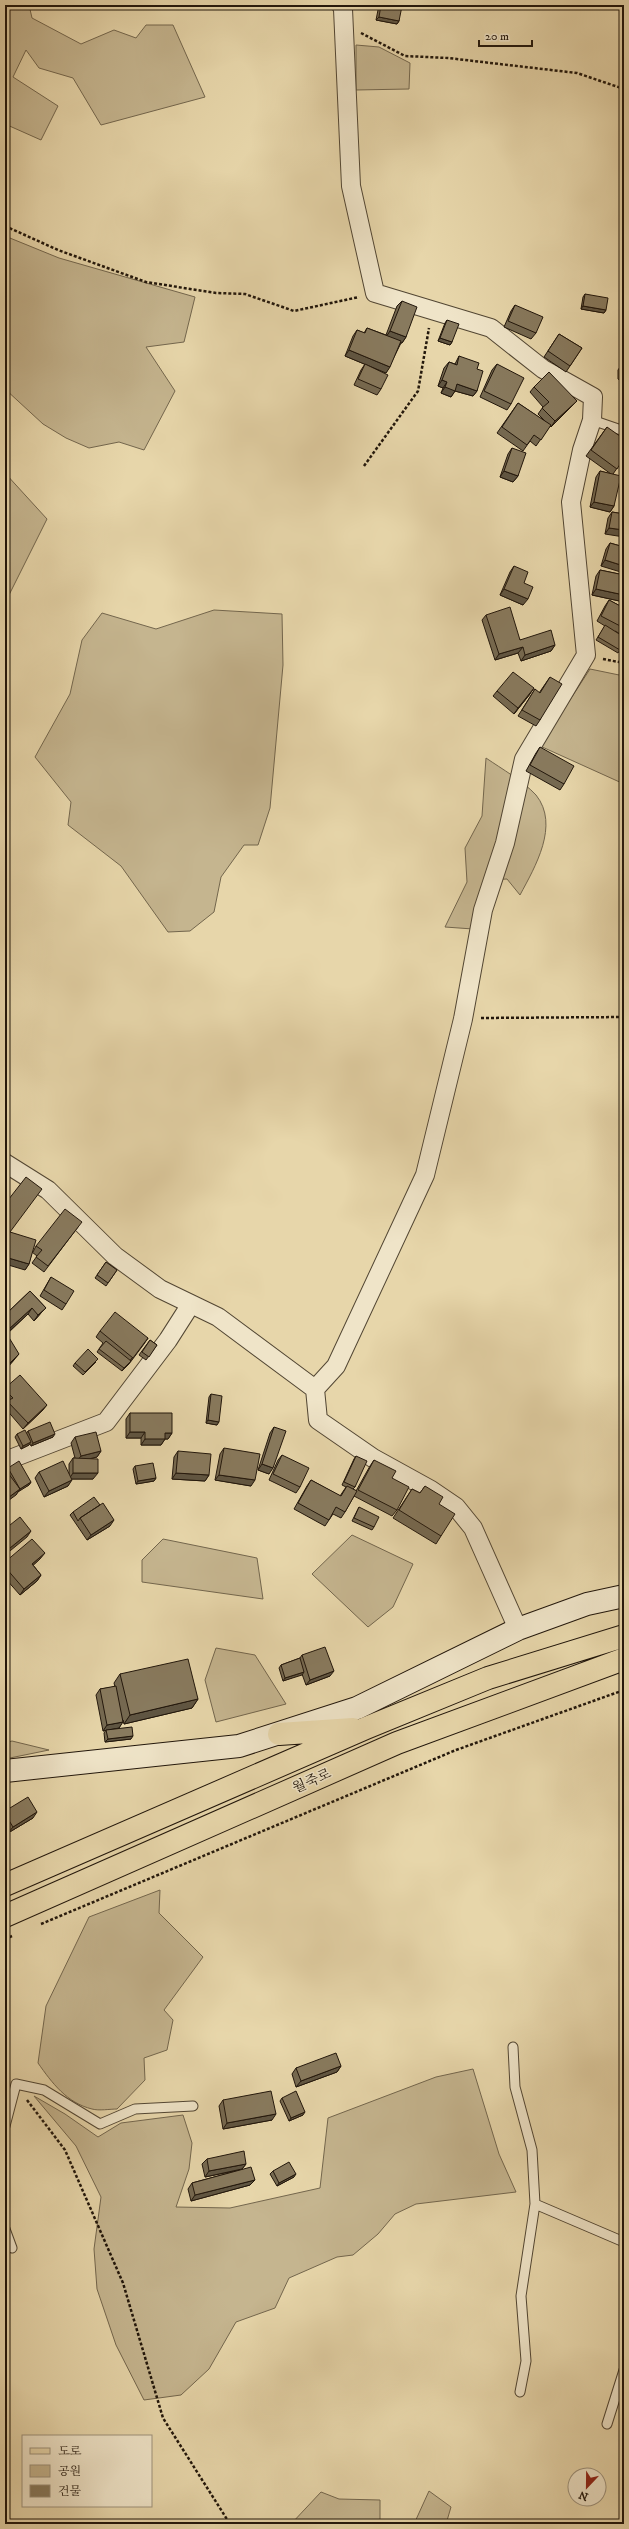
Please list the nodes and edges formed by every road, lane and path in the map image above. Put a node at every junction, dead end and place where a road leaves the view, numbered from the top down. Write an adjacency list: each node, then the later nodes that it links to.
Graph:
1 (341, 5): 2 (street)
2 (343, 23): 3 (path); 5 (street)
3 (624, 89)
4 (5, 226): 5 (path)
5 (376, 293): 6 (street)
6 (432, 310): 7 (street); 9 (path)
7 (592, 420): 8 (lane); 10 (street)
8 (624, 431)
9 (364, 466)
10 (586, 655): 11 (path); 13 (street)
11 (624, 663)
12 (624, 1017): 13 (path)
13 (463, 1019): 16 (street)
14 (5, 1163): 15 (street)
15 (191, 1304): 16 (street); 17 (street)
16 (315, 1389): 19 (street)
17 (5, 1461)
18 (624, 1596): 19 (street)
19 (518, 1629): 24 (street)
20 (624, 1636): 23 (main road, 월죽로)
21 (624, 1659): 27 (main road, 월죽로)
22 (624, 1690): 28 (path)
23 (366, 1728): 24 (main road); 26 (main road, 월죽로)
24 (279, 1734): 25 (street)
25 (5, 1771)
26 (5, 1885)
27 (5, 1916)
28 (34, 1927)
29 (20, 1933): 30 (path)
30 (5, 1939)
31 (513, 2047): 35 (lane)
32 (16, 2084): 33 (lane); 34 (lane); 42 (path)
33 (193, 2106)
34 (5, 2126)
35 (536, 2204): 37 (lane); 40 (lane)
36 (5, 2229): 38 (lane)
37 (624, 2242)
38 (12, 2248)
39 (624, 2370): 41 (lane)
40 (520, 2392)
41 (607, 2424)
42 (230, 2524)

